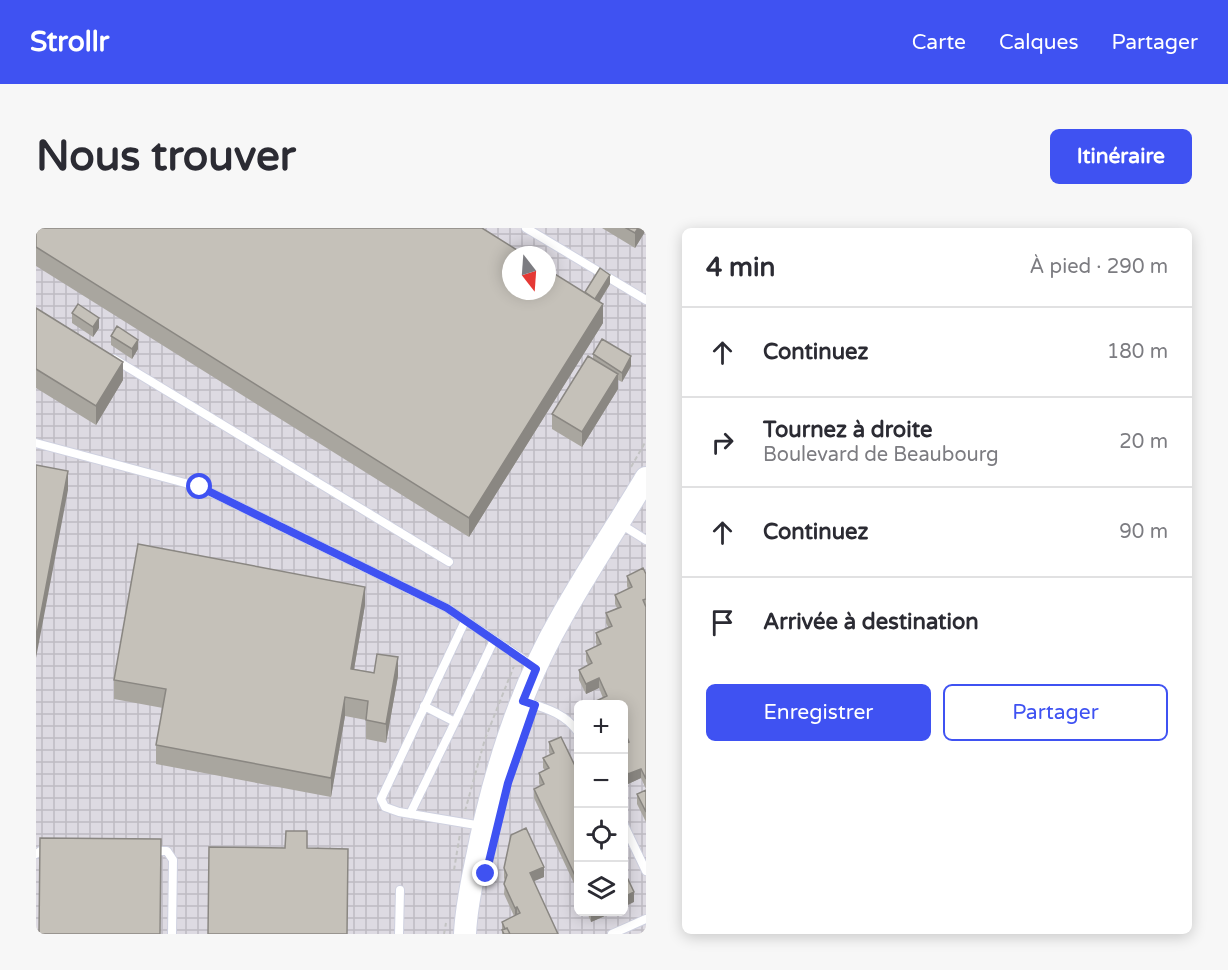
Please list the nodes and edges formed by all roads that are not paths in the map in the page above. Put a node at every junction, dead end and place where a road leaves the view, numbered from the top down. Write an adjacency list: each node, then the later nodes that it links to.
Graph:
1 (526, 228): 2 (lane)
2 (646, 300)
3 (104, 353): 8 (lane)
4 (36, 443): 9 (lane)
5 (646, 478): 6 (main road)
6 (619, 523): 7 (lane); 11 (main road)
7 (646, 540)
8 (449, 562)
9 (465, 621): 10 (lane); 13 (lane)
10 (494, 640): 11 (lane); 14 (lane)
11 (536, 669): 12 (main road)
12 (523, 701): 15 (lane); 17 (main road)
13 (424, 706): 14 (lane); 16 (lane)
14 (455, 722): 16 (lane)
15 (574, 726)
16 (410, 814): 17 (lane)
17 (483, 826): 27 (main road)
18 (628, 833): 22 (lane)
19 (64, 850): 21 (lane)
20 (144, 851): 25 (lane)
21 (36, 854)
22 (646, 871)
23 (400, 890): 26 (lane)
24 (646, 919): 28 (lane)
25 (172, 934)
26 (399, 934)
27 (465, 934)
28 (612, 934)

